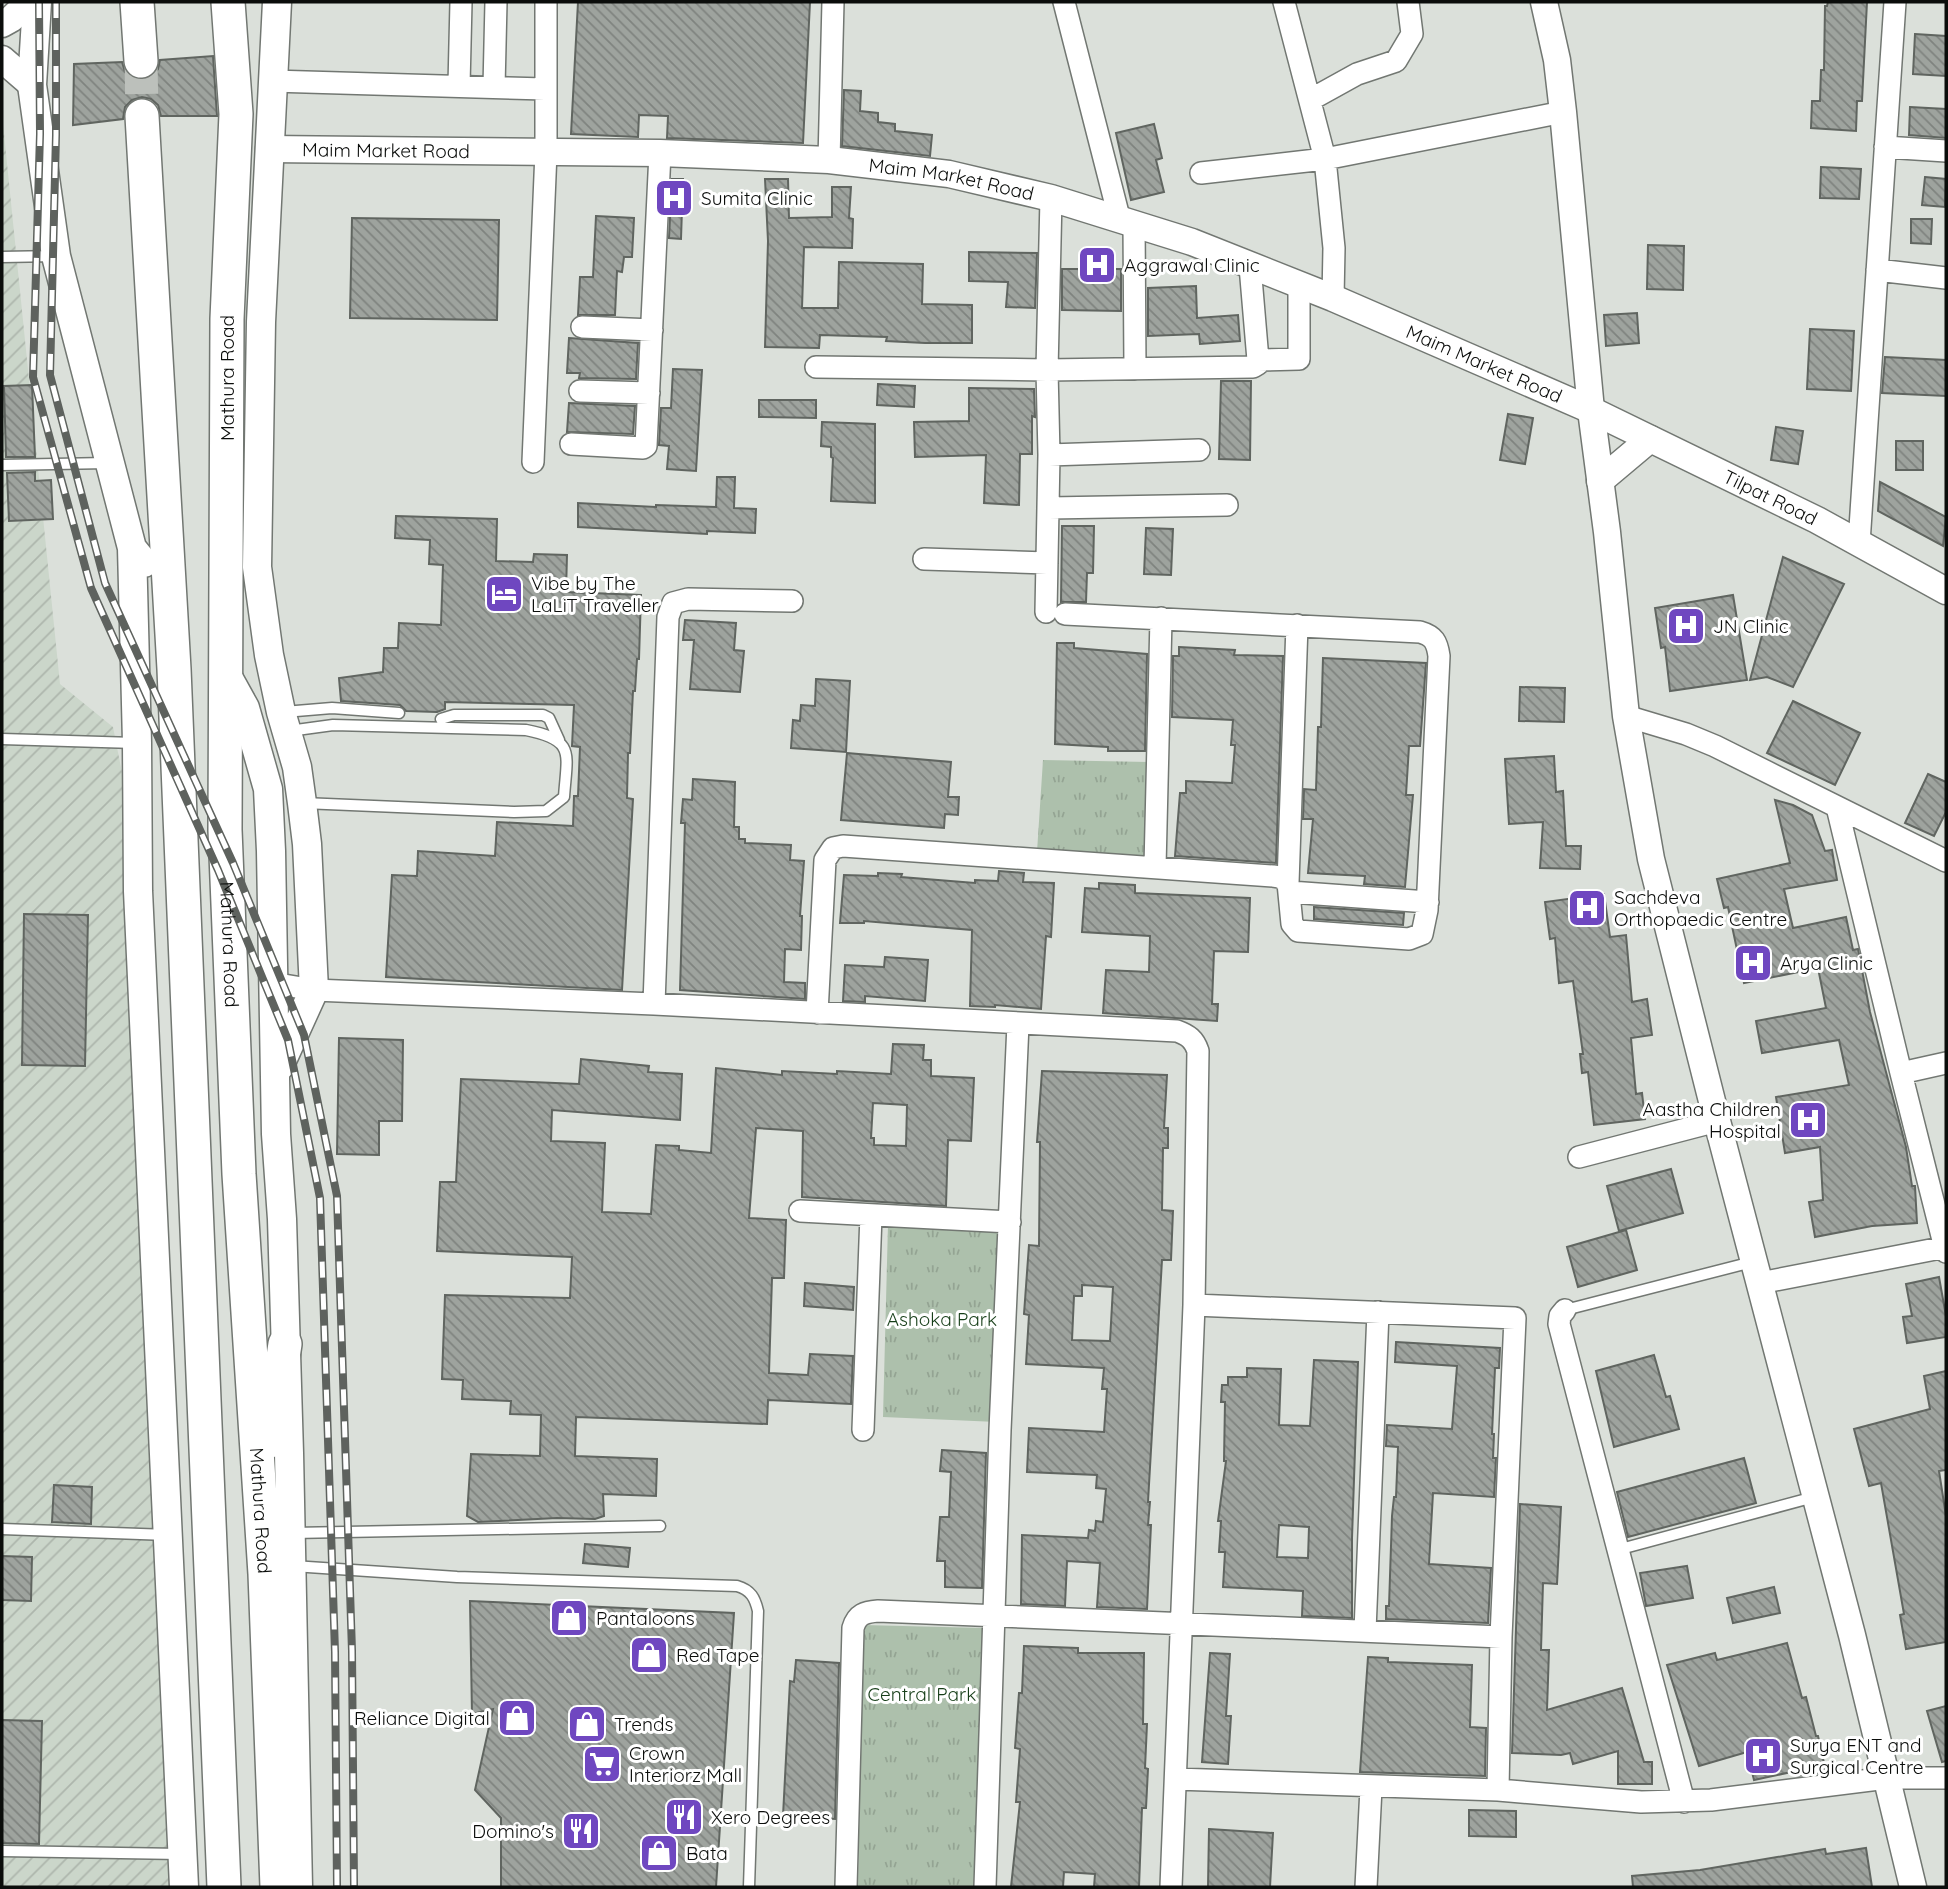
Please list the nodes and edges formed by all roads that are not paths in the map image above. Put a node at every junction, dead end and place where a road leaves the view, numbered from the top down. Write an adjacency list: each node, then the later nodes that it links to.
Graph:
1 (29, 2): 15 (street)
2 (37, 2): 19 (main road)
3 (137, 2): 17 (highway)
4 (228, 2): 71 (highway, Mathura Road)
5 (277, 2): 18 (main road, Mathura Road)
6 (461, 2): 20 (street)
7 (496, 2): 21 (street)
8 (546, 2): 22 (street)
9 (833, 2): 32 (street)
10 (1064, 2): 35 (street)
11 (1284, 2): 23 (street)
12 (1408, 2): 23 (street)
13 (1545, 2): 24 (street)
14 (1895, 2): 26 (street)
15 (2, 24)
16 (2, 58): 19 (street)
17 (141, 61)
18 (272, 80): 20 (street); 27 (main road, Mathura Road)
19 (32, 85): 36 (main road)
20 (459, 85): 21 (street)
21 (494, 87): 22 (street)
22 (545, 89): 29 (street)
23 (1310, 100): 31 (street)
24 (1563, 112): 31 (street); 51 (street)
25 (142, 116): 67 (highway)
26 (1885, 147): 28 (street); 39 (street)
27 (269, 149): 29 (street, Maim Market Road); 75 (main road, Mathura Road)
28 (1946, 150)
29 (546, 152): 30 (street, Maim Market Road); 56 (street)
30 (660, 153): 32 (street, Maim Market Road); 44 (street)
31 (1325, 159): 33 (street); 42 (street)
32 (828, 160): 34 (street, Maim Market Road)
33 (1201, 173)
34 (1051, 198): 35 (street, Maim Market Road); 48 (street)
35 (1126, 220): 38 (street, Maim Market Road); 47 (street)
36 (56, 256): 37 (lane); 57 (main road)
37 (2, 257)
38 (1250, 266): 41 (street, Maim Market Road); 45 (street)
39 (1877, 270): 40 (street); 62 (street)
40 (1946, 278)
41 (1299, 285): 42 (street, Maim Market Road); 45 (street)
42 (1333, 298): 51 (street, Maim Market Road)
43 (582, 327): 44 (street)
44 (652, 330): 50 (street)
45 (1258, 360): 47 (street)
46 (816, 367): 48 (street)
47 (1135, 369): 48 (street)
48 (1046, 370): 55 (street)
49 (580, 391): 50 (street)
50 (649, 393): 53 (street)
51 (1591, 410): 52 (street, Tilpat Road); 59 (street)
52 (1650, 439): 59 (street); 62 (street, Tilpat Road)
53 (570, 444)
54 (1199, 450): 55 (street)
55 (1049, 455): 61 (street)
56 (533, 462)
57 (111, 463): 58 (lane); 63 (main road)
58 (2, 465)
59 (1600, 481): 73 (street)
60 (1227, 505): 61 (street)
61 (1049, 508): 65 (street)
62 (1859, 543): 66 (street, Tilpat Road)
63 (132, 548): 67 (main road); 78 (main road)
64 (924, 559): 65 (street)
65 (1047, 563): 69 (street)
66 (1944, 587)
67 (170, 594): 126 (highway)
68 (792, 601): 87 (street)
69 (1161, 618): 70 (street); 82 (street)
70 (1297, 625): 83 (street); 84 (street)
71 (224, 670): 85 (main road); 106 (highway, Mathura Road)
72 (399, 713): 75 (lane)
73 (1626, 716): 80 (street); 93 (street)
74 (441, 719): 77 (lane)
75 (284, 722): 77 (lane); 79 (main road, Mathura Road)
76 (2, 739): 78 (lane)
77 (559, 740): 79 (lane)
78 (137, 743): 110 (main road)
79 (302, 803): 86 (main road, Mathura Road)
80 (1837, 807): 81 (street); 91 (street)
81 (1946, 861)
82 (1155, 867): 83 (street); 88 (street)
83 (1289, 887): 84 (street); 84 (street)
84 (1428, 902)
85 (272, 983): 86 (street); 92 (main road)
86 (314, 990): 87 (street); 92 (main road, Mathura Road)
87 (654, 1004): 88 (street)
88 (817, 1013): 89 (street)
89 (1018, 1024): 97 (street); 100 (street)
90 (1946, 1063): 91 (street)
91 (1900, 1073): 98 (street)
92 (275, 1075): 103 (main road)
93 (1717, 1121): 94 (street); 99 (street)
94 (1578, 1157)
95 (800, 1211): 96 (street)
96 (871, 1215): 97 (street); 104 (street)
97 (1010, 1222): 113 (street)
98 (1946, 1249): 99 (street)
99 (1757, 1272): 101 (lane); 105 (street)
100 (1194, 1305): 102 (street); 114 (street)
101 (1565, 1310): 111 (street)
102 (1378, 1312): 115 (street); 116 (street)
103 (285, 1344): 106 (highway); 109 (main road)
104 (863, 1430)
105 (1814, 1497): 111 (lane); 117 (street)
106 (260, 1500): 127 (highway, Mathura Road)
107 (660, 1527): 109 (lane)
108 (2, 1529): 110 (lane)
109 (290, 1533): 112 (main road)
110 (168, 1535): 124 (main road)
111 (1617, 1549): 122 (street)
112 (291, 1566): 128 (main road); 129 (lane)
113 (995, 1615): 114 (street); 130 (street); 131 (street)
114 (1182, 1623): 115 (street); 119 (street)
115 (1366, 1631): 116 (street)
116 (1501, 1637): 121 (street)
117 (1887, 1778): 118 (street); 122 (street); 134 (street)
118 (1946, 1778)
119 (1176, 1779): 120 (street); 132 (street)
120 (1371, 1788): 121 (street); 133 (street)
121 (1498, 1790): 122 (street)
122 (1684, 1802)
123 (2, 1850): 124 (lane)
124 (183, 1854): 125 (main road)
125 (184, 1887)
126 (225, 1887)
127 (277, 1887)
128 (298, 1887)
129 (749, 1887)
130 (846, 1887)
131 (985, 1887)
132 (1171, 1887)
133 (1366, 1887)
134 (1913, 1887)

